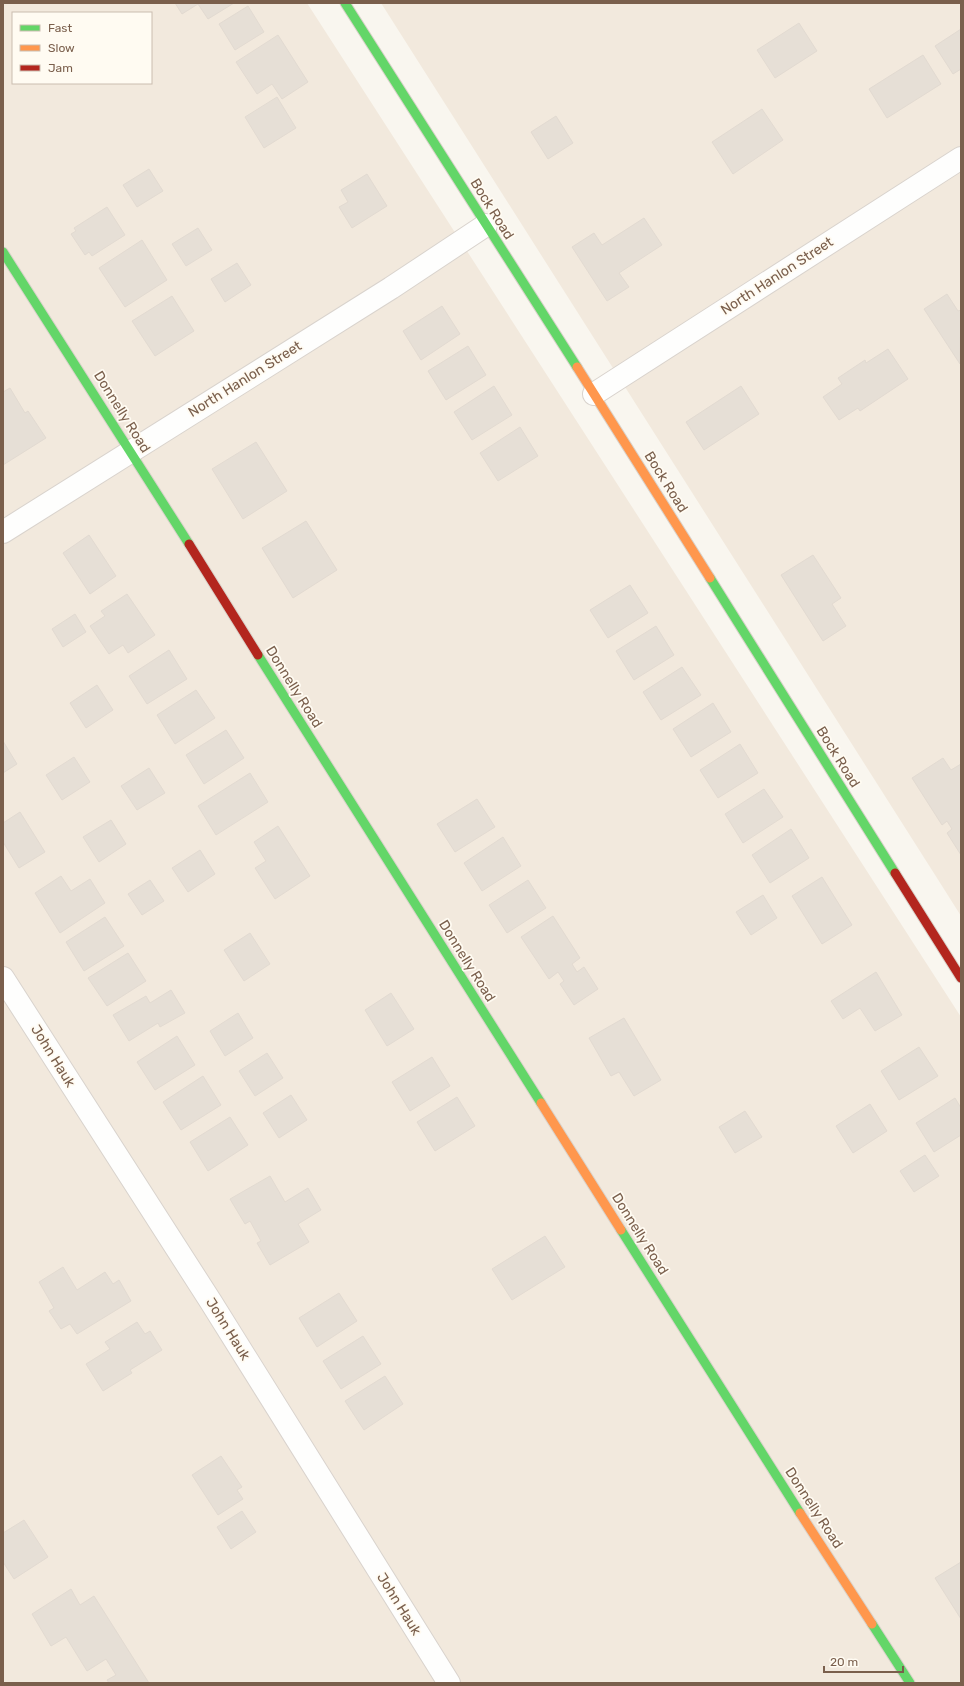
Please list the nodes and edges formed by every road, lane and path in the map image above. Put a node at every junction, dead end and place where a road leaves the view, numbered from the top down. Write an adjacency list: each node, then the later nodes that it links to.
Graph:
1 (345, 3): 3 (street, Bock Road)
2 (961, 158): 5 (street, North Hanlon Street)
3 (486, 225): 5 (street, Bock Road); 6 (street, North Hanlon Street)
4 (3, 252): 6 (street, Donnelly Road)
5 (594, 394): 9 (street, Bock Road)
6 (130, 452): 7 (street, North Hanlon Street); 11 (street, Donnelly Road)
7 (3, 532)
8 (3, 978): 10 (street, John Hauk)
9 (961, 978)
10 (449, 1683)
11 (910, 1683)

